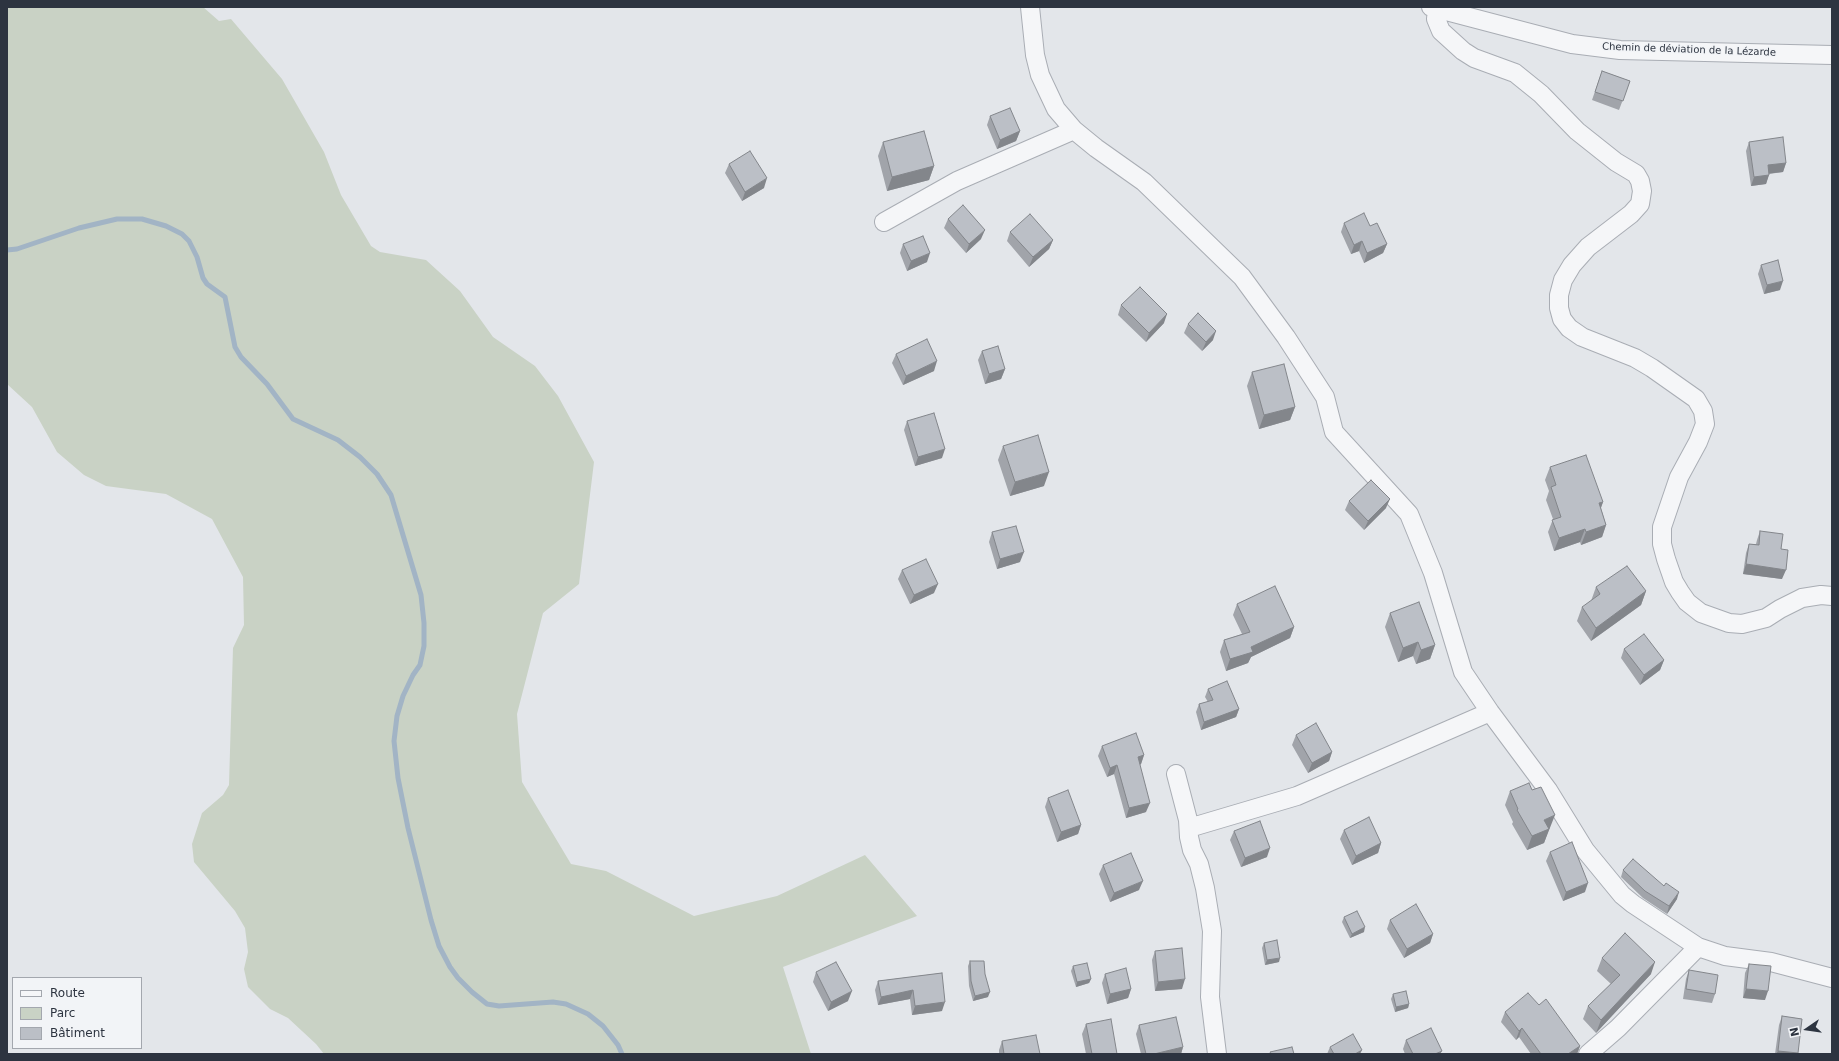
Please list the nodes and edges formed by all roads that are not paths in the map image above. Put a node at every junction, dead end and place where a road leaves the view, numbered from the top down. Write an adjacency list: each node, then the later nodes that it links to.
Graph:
1 (1030, 7): 4 (street)
2 (1434, 8): 3 (street, Chemin de déviation de la Lézarde); 6 (street)
3 (1832, 55)
4 (1074, 130): 5 (street); 7 (street)
5 (884, 222)
6 (1832, 596)
7 (1490, 712): 9 (street); 10 (street)
8 (1176, 774): 9 (street)
9 (1188, 828): 12 (street)
10 (1698, 947): 11 (street); 13 (street)
11 (1832, 978)
12 (1217, 1054)
13 (1588, 1054)

